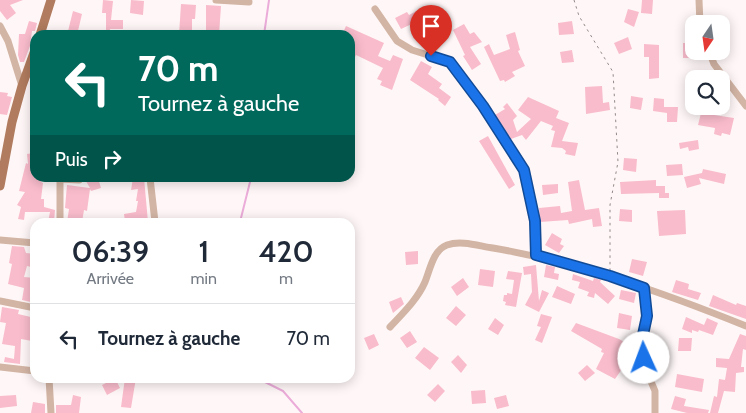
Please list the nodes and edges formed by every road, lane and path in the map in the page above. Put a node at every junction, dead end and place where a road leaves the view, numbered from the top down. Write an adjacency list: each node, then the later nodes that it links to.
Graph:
1 (51, 0): 9 (main road)
2 (216, 0): 5 (street)
3 (574, 0): 23 (path)
4 (699, 0): 7 (street)
5 (249, 2)
6 (375, 9): 22 (street)
7 (700, 15)
8 (0, 26): 12 (street)
9 (42, 30)
10 (712, 60): 13 (street)
11 (30, 75): 12 (main road)
12 (22, 86): 14 (main road)
13 (746, 106)
14 (3, 151): 15 (main road)
15 (0, 181)
16 (60, 182): 18 (street)
17 (150, 182): 19 (street)
18 (60, 218)
19 (155, 218)
20 (0, 240): 21 (street)
21 (30, 243)
22 (536, 255): 23 (street); 28 (street)
23 (610, 276): 24 (street)
24 (644, 288): 27 (street); 33 (street)
25 (0, 301): 26 (street)
26 (30, 307)
27 (746, 326)
28 (390, 327)
29 (0, 367): 30 (street)
30 (30, 370)
31 (49, 383): 32 (street)
32 (51, 413)
33 (655, 413)

